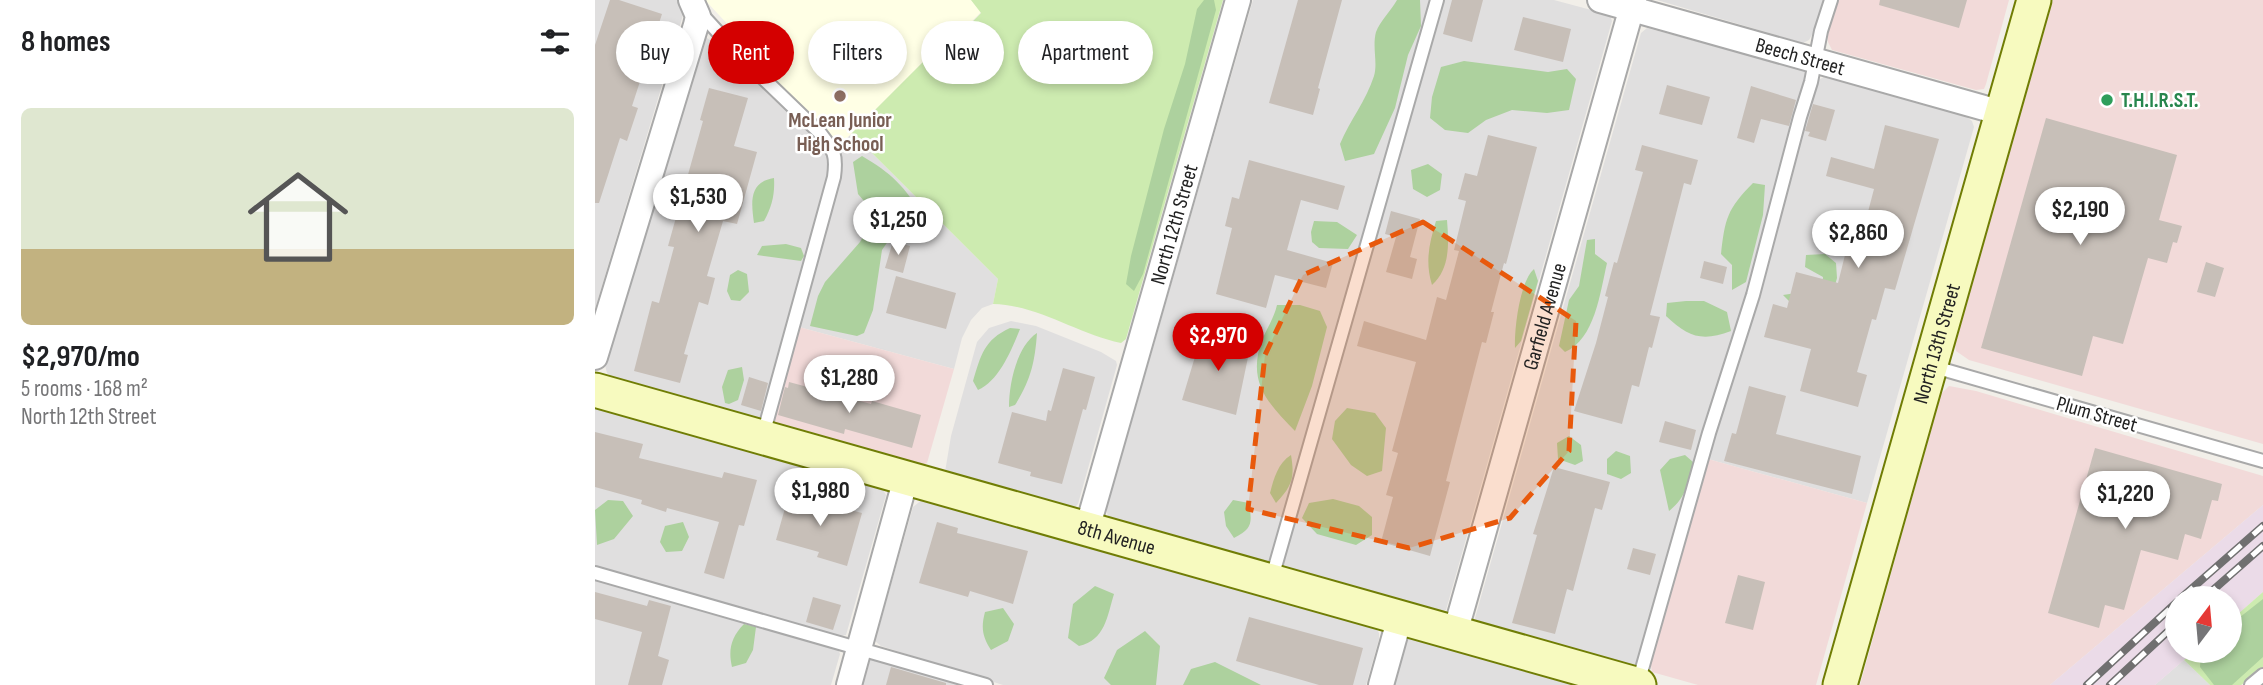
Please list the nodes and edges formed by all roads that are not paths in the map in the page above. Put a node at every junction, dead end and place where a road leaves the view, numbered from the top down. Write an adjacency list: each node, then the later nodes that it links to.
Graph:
1 (1238, 0): 16 (street, North 12th Street)
2 (1437, 0): 18 (lane)
3 (1600, 0): 6 (street, Beech Street)
4 (1831, 0): 8 (lane)
5 (2034, 0): 9 (street, North 13th Street)
6 (1633, 4): 8 (street, Beech Street); 20 (street, Garfield Avenue)
7 (695, 8): 10 (street); 13 (lane)
8 (1815, 61): 9 (street, Beech Street); 26 (lane)
9 (2002, 113): 11 (street, North 13th Street)
10 (595, 357)
11 (1930, 366): 14 (lane, Plum Street); 27 (street, North 13th Street)
12 (595, 390): 13 (street, 8th Avenue)
13 (762, 438): 15 (street, 8th Avenue)
14 (2263, 461)
15 (906, 478): 16 (street, 8th Avenue); 21 (street)
16 (1087, 529): 18 (street, 8th Avenue)
17 (595, 573): 21 (lane)
18 (1271, 581): 19 (street, 8th Avenue)
19 (1400, 617): 20 (street, 8th Avenue); 25 (street)
20 (1455, 633): 26 (street, 8th Avenue)
21 (859, 648): 23 (street); 24 (lane)
22 (2263, 675): 28 (lane)
23 (849, 685)
24 (986, 685)
25 (1381, 685)
26 (1638, 685)
27 (1840, 685)
28 (2251, 685)

